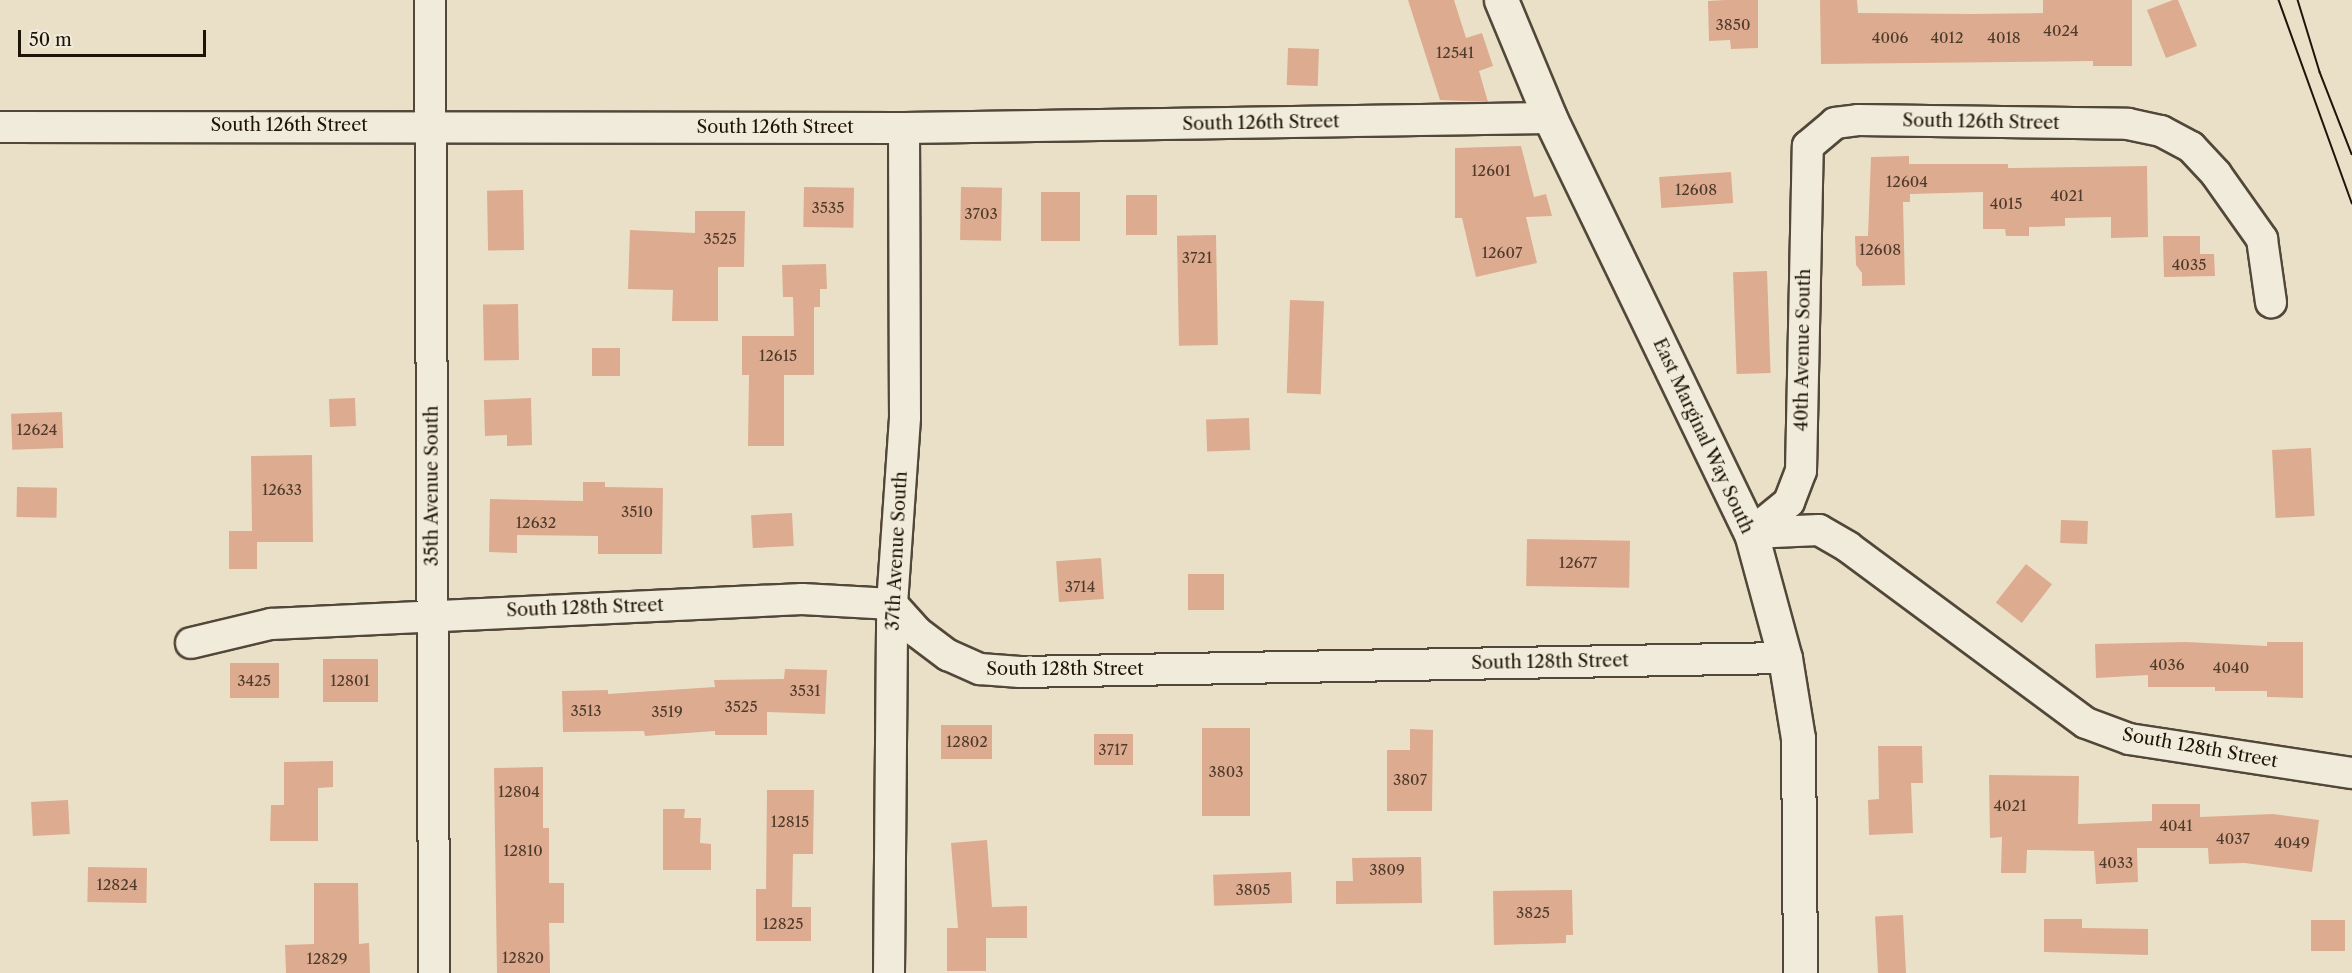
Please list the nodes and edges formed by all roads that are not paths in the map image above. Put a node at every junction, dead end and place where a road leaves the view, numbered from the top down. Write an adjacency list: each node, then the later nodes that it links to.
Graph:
1 (430, 0): 4 (street, 35th Avenue South)
2 (1501, 0): 3 (street, East Marginal Way South)
3 (1550, 118): 6 (street, South 126th Street); 9 (street, East Marginal Way South)
4 (433, 125): 5 (street, South 126th Street); 6 (street, South 126th Street); 11 (street, 35th Avenue South)
5 (0, 127)
6 (904, 128): 10 (street, 37th Avenue South)
7 (1808, 146): 8 (street, South 126th Street); 9 (street, 40th Avenue South)
8 (2271, 302)
9 (1751, 533): 13 (street, East Marginal Way South); 14 (street, South 128th Street)
10 (892, 604): 11 (street, South 128th Street); 13 (street, South 128th Street); 16 (street, 37th Avenue South)
11 (432, 614): 12 (street, South 128th Street); 15 (street, 35th Avenue South)
12 (191, 643)
13 (1785, 658): 17 (street, East Marginal Way South)
14 (2352, 773)
15 (434, 973)
16 (889, 973)
17 (1800, 973)

